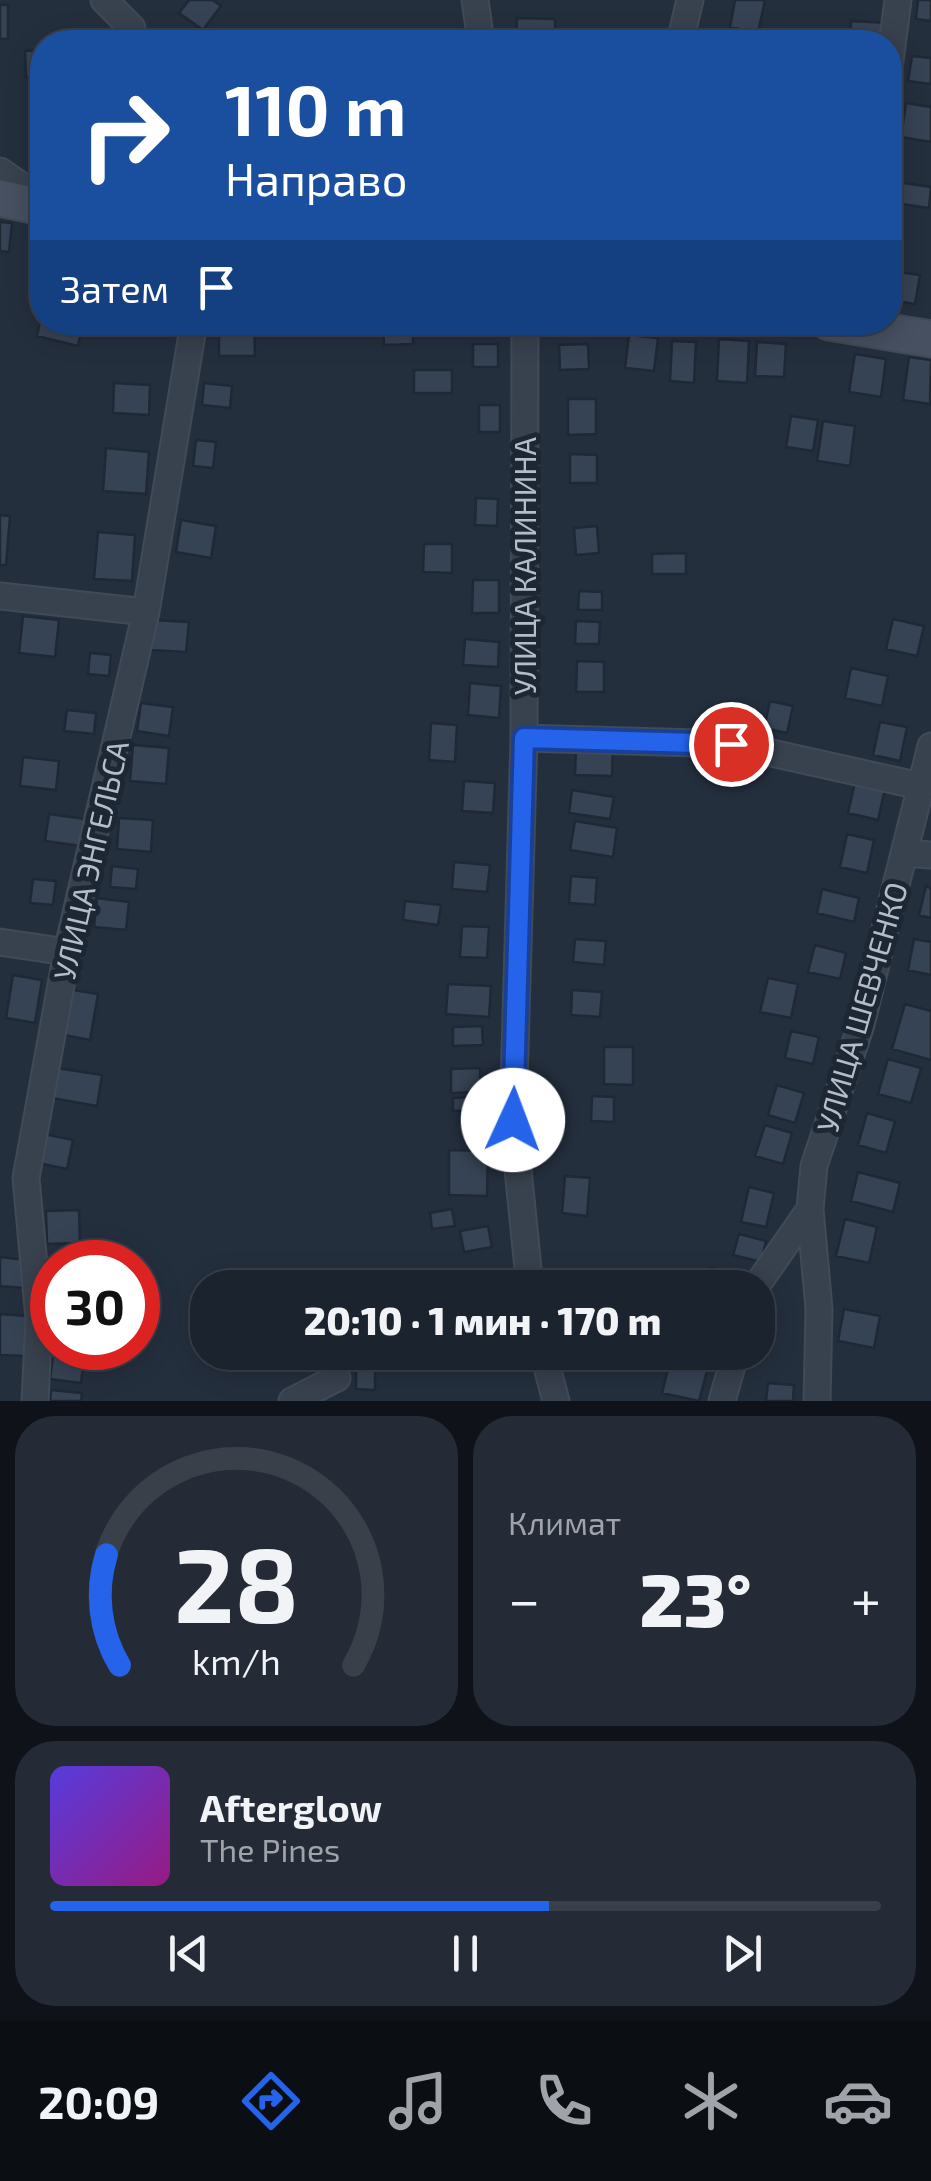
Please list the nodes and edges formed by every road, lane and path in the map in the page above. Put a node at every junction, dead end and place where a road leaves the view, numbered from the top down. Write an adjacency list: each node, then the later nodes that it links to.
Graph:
1 (104, 0): 5 (street)
2 (475, 0): 6 (street)
3 (690, 0): 7 (street)
4 (898, 0): 8 (street)
5 (132, 30)
6 (479, 30)
7 (683, 30)
8 (894, 30)
9 (0, 170): 10 (street)
10 (30, 194)
11 (0, 198): 12 (street)
12 (30, 202)
13 (902, 333): 16 (street)
14 (192, 335): 18 (street, УЛИЦА ЭНГЕЛЬСА)
15 (525, 335): 19 (street, УЛИЦА КАЛИНИНА)
16 (931, 338)
17 (0, 596): 18 (street)
18 (146, 612): 25 (street, УЛИЦА ЭНГЕЛЬСА)
19 (524, 738): 21 (street); 27 (street, УЛИЦА КАЛИНИНА)
20 (931, 746): 21 (street, УЛИЦА ШЕВЧЕНКО)
21 (920, 786): 22 (street, УЛИЦА ШЕВЧЕНКО)
22 (905, 853): 23 (street); 26 (street, УЛИЦА ШЕВЧЕНКО)
23 (931, 854)
24 (0, 942): 25 (street)
25 (67, 952): 32 (street, УЛИЦА ЭНГЕЛЬСА)
26 (810, 1209): 28 (street, УЛИЦА ШЕВЧЕНКО); 36 (street, УЛИЦА ШЕВЧЕНКО)
27 (528, 1270)
28 (768, 1270)
29 (548, 1370): 34 (street)
30 (731, 1370): 35 (street)
31 (337, 1378): 33 (street)
32 (35, 1401)
33 (292, 1401)
34 (556, 1401)
35 (722, 1401)
36 (817, 1401)

